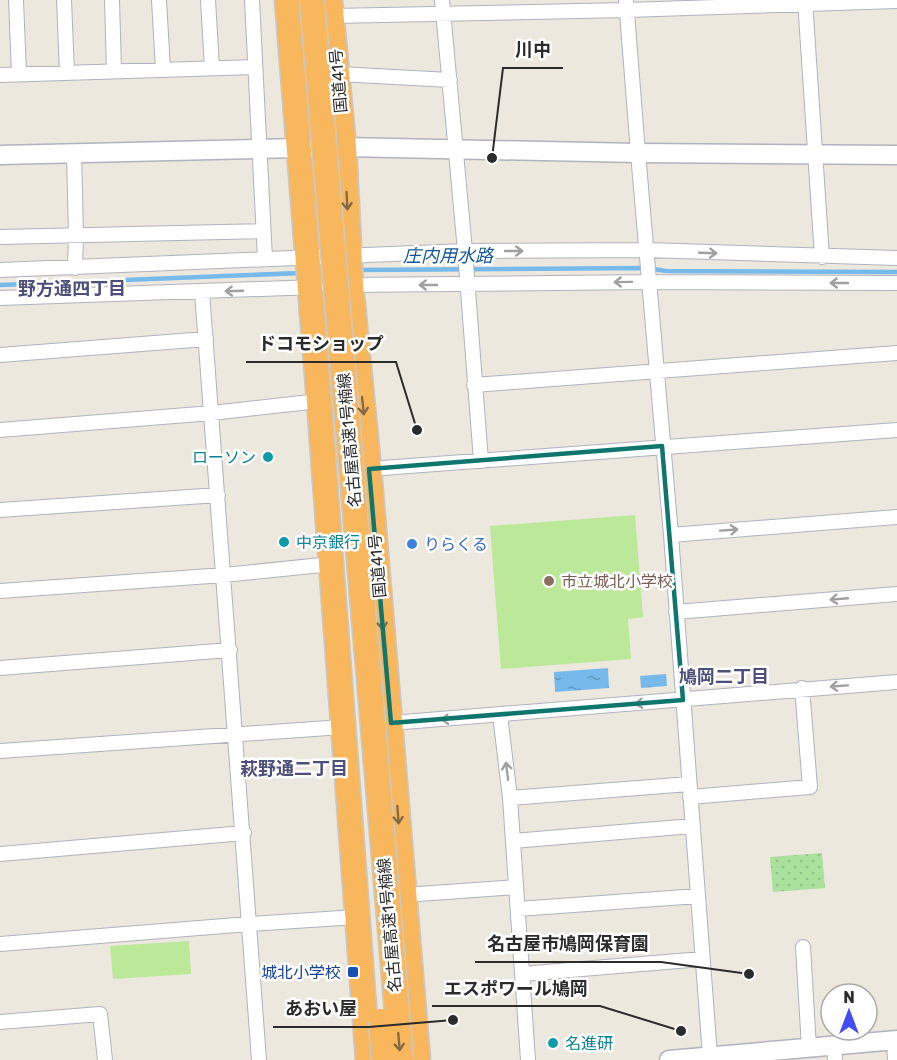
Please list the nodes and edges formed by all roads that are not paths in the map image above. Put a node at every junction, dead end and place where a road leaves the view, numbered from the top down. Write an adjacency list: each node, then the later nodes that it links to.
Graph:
1 (16, 0): 20 (street)
2 (64, 0): 19 (street)
3 (112, 0): 18 (street)
4 (159, 0): 17 (street)
5 (208, 0): 16 (street)
6 (252, 0): 15 (street)
7 (287, 0): 25 (highway)
8 (302, 0): 107 (highway, 名古屋高速1号楠線, bridge)
9 (312, 0): 108 (highway, 名古屋高速1号楠線, one-way to 108, bridge)
10 (897, 1): 11 (street)
11 (805, 2): 12 (street); 30 (street)
12 (627, 5): 13 (street); 29 (street)
13 (442, 7): 14 (street); 23 (street)
14 (331, 8): 22 (highway, 国道41号)
15 (255, 67): 16 (street); 26 (street)
16 (212, 68): 17 (street)
17 (163, 70): 18 (street)
18 (114, 71): 19 (street)
19 (67, 73): 20 (street)
20 (19, 74): 21 (street)
21 (0, 75)
22 (338, 75): 23 (street); 24 (highway, 国道41号)
23 (450, 80): 27 (street)
24 (344, 147): 25 (street); 27 (street); 37 (highway, 国道41号, one-way to 37)
25 (299, 148): 26 (street); 40 (highway)
26 (259, 149): 28 (street); 33 (street)
27 (455, 149): 29 (street); 38 (street)
28 (74, 153): 31 (street); 34 (street)
29 (638, 153): 30 (street); 36 (street)
30 (815, 153): 32 (street); 39 (street)
31 (0, 155)
32 (897, 155)
33 (263, 231): 34 (street); 42 (street)
34 (76, 236): 35 (street); 43 (street)
35 (0, 237)
36 (647, 254): 38 (street, one-way to 36); 39 (street, one-way to 39); 45 (street)
37 (350, 255): 38 (street); 40 (street); 48 (highway, 国道41号)
38 (465, 255): 46 (street)
39 (822, 257): 41 (street)
40 (298, 258): 42 (street); 49 (highway)
41 (897, 258)
42 (265, 259): 43 (street)
43 (75, 268): 44 (street)
44 (0, 270)
45 (650, 277): 46 (street, one-way to 46); 47 (street, one-way to 45); 55 (street)
46 (467, 282): 48 (street, one-way to 48); 56 (street)
47 (897, 283)
48 (351, 285): 49 (street); 63 (highway, 国道41号, one-way to 63)
49 (301, 288): 50 (street, one-way to 50); 57 (highway)
50 (202, 292): 51 (street); 52 (street)
51 (0, 298)
52 (206, 339): 54 (street); 58 (street)
53 (897, 353): 55 (street)
54 (0, 355)
55 (657, 370): 56 (street); 61 (street)
56 (474, 385): 62 (street)
57 (319, 401): 58 (street); 68 (highway)
58 (212, 413): 59 (street); 64 (street)
59 (0, 430)
60 (897, 430): 61 (street)
61 (662, 446): 62 (street); 67 (street)
62 (481, 460): 63 (street)
63 (369, 469): 79 (highway, 国道41号, one-way to 79)
64 (218, 495): 65 (street); 69 (street)
65 (0, 510)
66 (897, 517): 67 (street, one-way to 66)
67 (671, 535): 72 (street)
68 (331, 564): 69 (street); 80 (highway)
69 (224, 575): 70 (street); 73 (street)
70 (0, 591)
71 (897, 594): 72 (street, one-way to 72)
72 (676, 612): 77 (street)
73 (230, 650): 74 (street); 81 (street)
74 (0, 668)
75 (897, 682): 76 (street, one-way to 76)
76 (802, 688): 77 (street); 83 (street)
77 (683, 700): 78 (street, one-way to 78); 83 (street)
78 (501, 715): 79 (street, one-way to 79); 84 (street, one-way to 78)
79 (391, 723): 90 (highway, 国道41号, one-way to 90)
80 (342, 727): 81 (street); 93 (highway)
81 (236, 733): 82 (street); 86 (street)
82 (0, 751)
83 (689, 790): 84 (street); 85 (street)
84 (510, 798): 87 (street)
85 (692, 826): 87 (street); 91 (street)
86 (244, 833): 88 (street); 94 (street)
87 (513, 841): 89 (street)
88 (0, 854)
89 (516, 888): 90 (street); 92 (street)
90 (404, 895): 109 (highway, 国道41号)
91 (698, 896): 92 (street); 97 (street)
92 (518, 909): 98 (street)
93 (356, 917): 94 (street); 106 (highway)
94 (249, 924): 95 (street); 105 (street)
95 (0, 944)
96 (803, 947): 101 (street)
97 (702, 959): 98 (street); 103 (street)
98 (522, 974): 110 (street)
99 (0, 1022): 104 (street)
100 (895, 1040): 102 (street); 112 (street)
101 (809, 1048): 102 (street); 103 (street)
102 (834, 1053)
103 (710, 1056): 111 (street)
104 (105, 1060)
105 (259, 1060)
106 (368, 1060)
107 (384, 1060)
108 (401, 1060)
109 (418, 1060)
110 (528, 1060)
111 (669, 1060)
112 (895, 1060)

